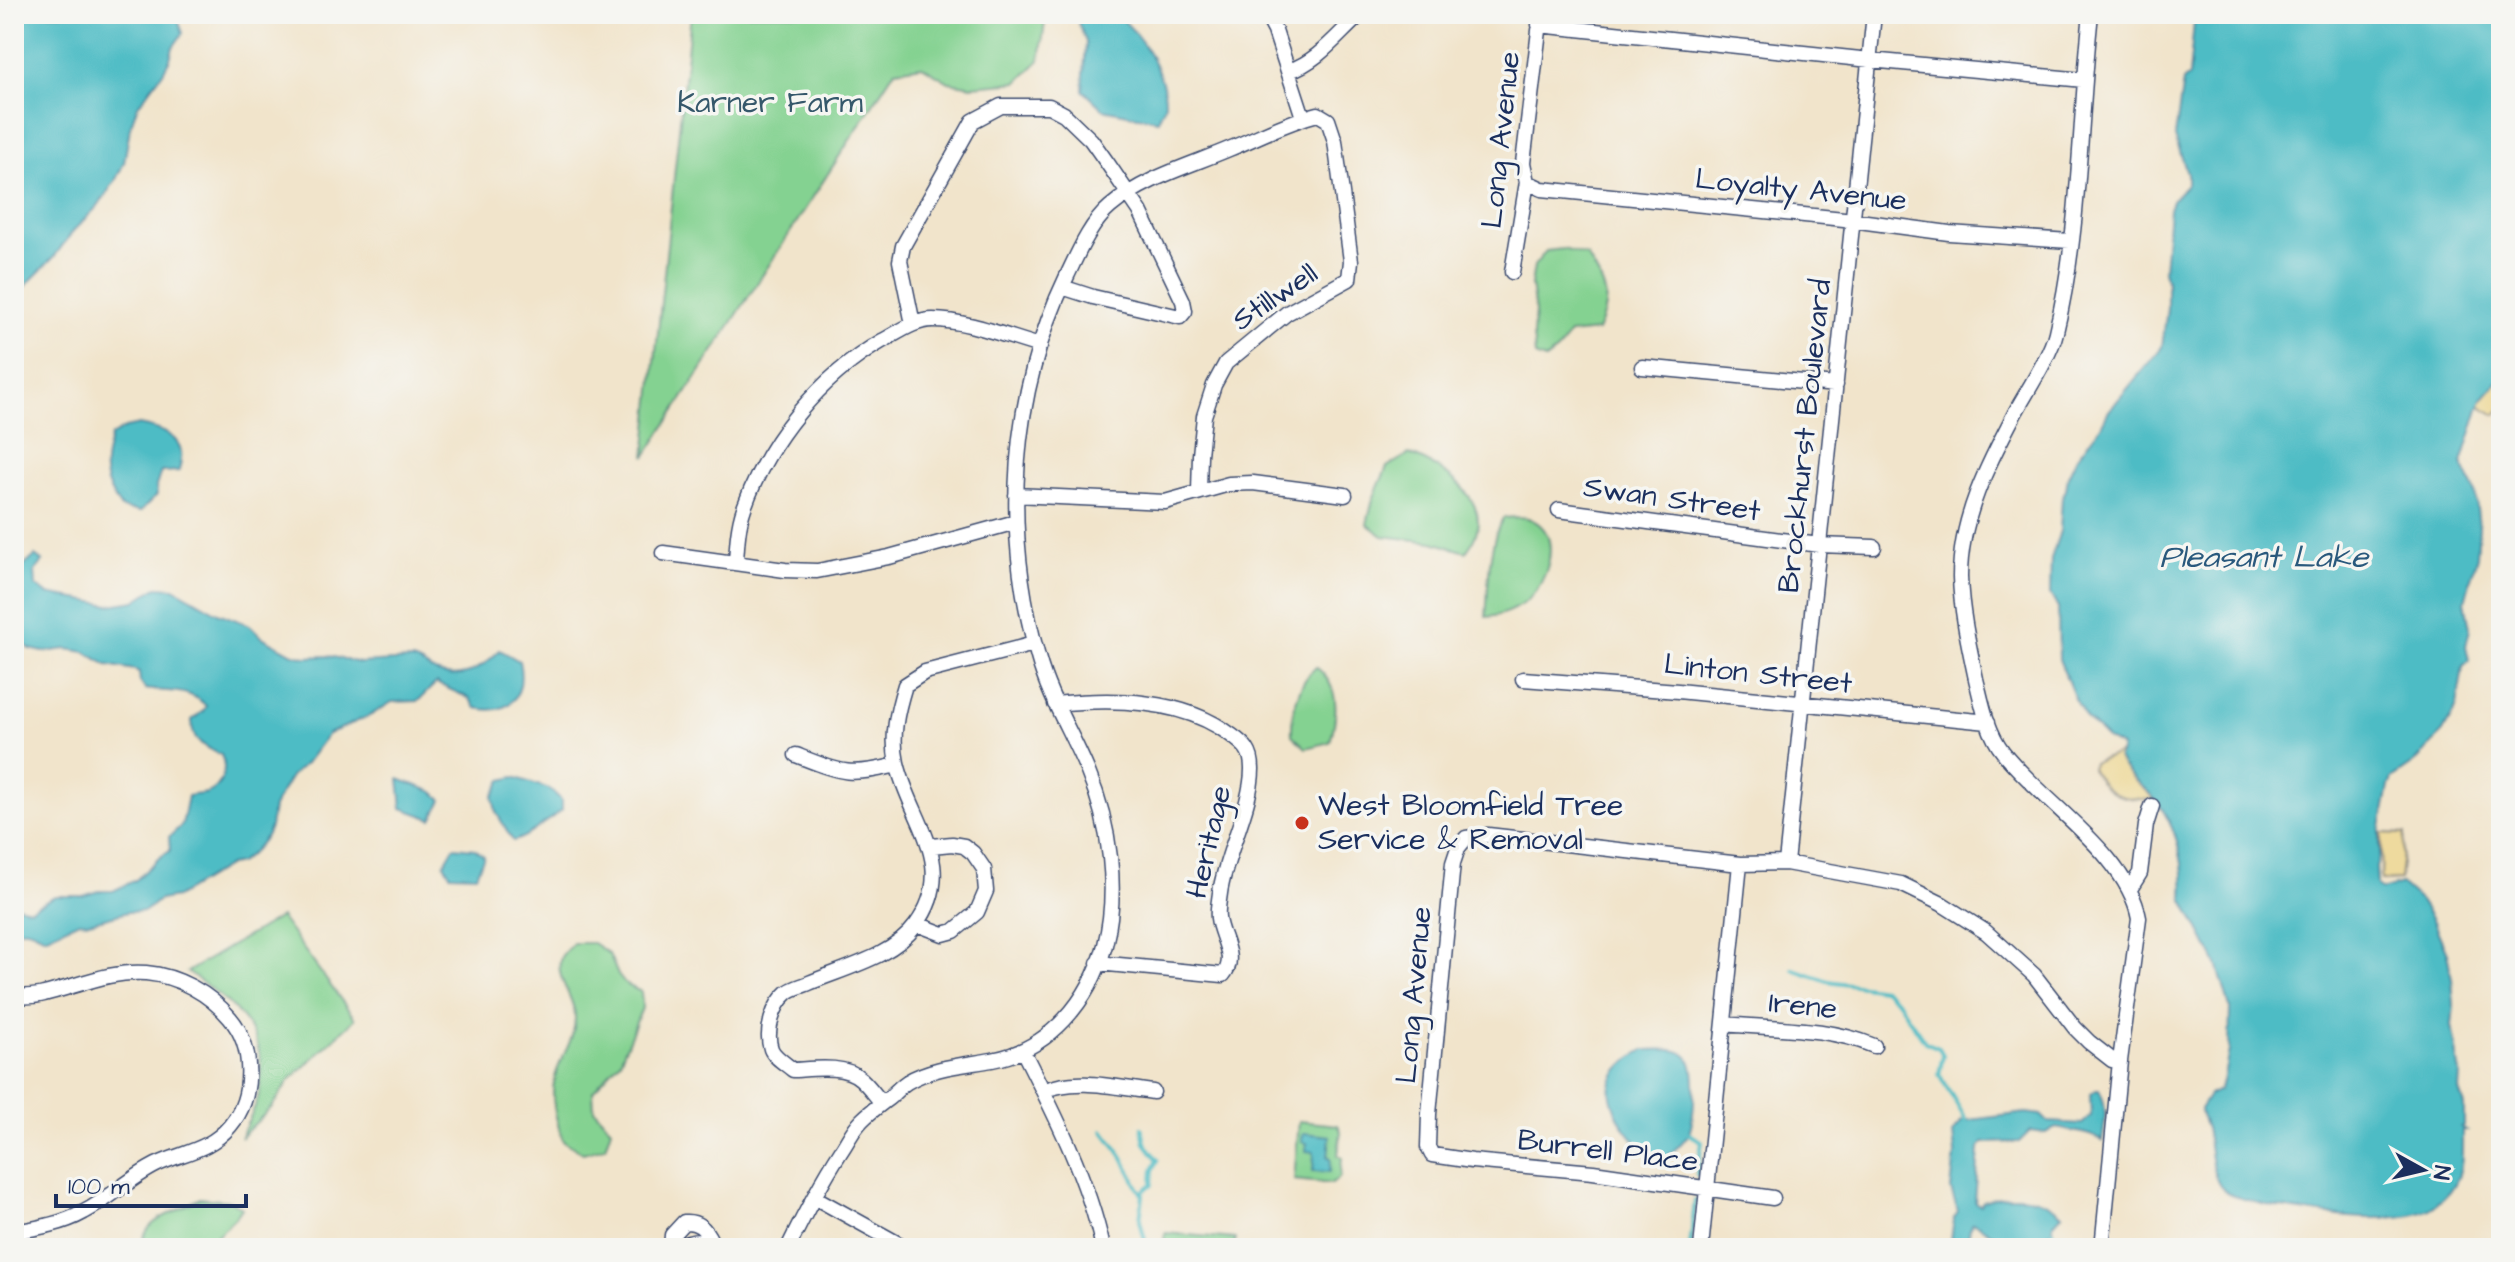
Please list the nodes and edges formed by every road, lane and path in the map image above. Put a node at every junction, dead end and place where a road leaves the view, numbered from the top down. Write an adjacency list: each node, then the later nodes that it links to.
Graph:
1 (1266, 14): 7 (street)
2 (1361, 14): 7 (street)
3 (1874, 14): 6 (street, Brockhurst Boulevard)
4 (2091, 14): 8 (street)
5 (1540, 19): 6 (street); 10 (street, Long Avenue)
6 (1870, 60): 8 (street); 12 (street, Brockhurst Boulevard)
7 (1289, 71): 9 (street)
8 (2084, 80): 13 (street)
9 (1303, 117): 11 (street); 20 (street, Stillwell)
10 (1527, 182): 12 (street, Loyalty Avenue); 14 (street, Long Avenue)
11 (1128, 195): 15 (street); 15 (street); 16 (street)
12 (1854, 221): 13 (street, Loyalty Avenue); 19 (street, Brockhurst Boulevard)
13 (2070, 241): 33 (street)
14 (1512, 272)
15 (1062, 287): 17 (street)
16 (913, 324): 17 (street); 28 (street)
17 (1040, 346): 21 (street)
18 (1642, 367): 19 (street)
19 (1836, 385): 25 (street, Brockhurst Boulevard)
20 (1199, 492): 21 (street); 22 (street)
21 (1016, 495): 24 (street)
22 (1345, 495)
23 (1559, 510): 25 (street, Swan Street)
24 (1016, 522): 28 (street); 29 (street)
25 (1819, 545): 26 (street, Swan Street); 32 (street, Brockhurst Boulevard)
26 (1874, 547)
27 (663, 553): 28 (street)
28 (736, 562)
29 (1034, 644): 31 (street); 35 (street)
30 (1523, 679): 32 (street, Linton Street)
31 (1055, 704): 42 (street); 42 (street, Heritage)
32 (1803, 705): 33 (street, Linton Street); 38 (street, Brockhurst Boulevard)
33 (1988, 722): 40 (street)
34 (796, 755): 35 (street)
35 (897, 765): 37 (street)
36 (2152, 806): 40 (street)
37 (931, 846): 41 (street); 41 (street)
38 (1786, 863): 39 (street); 47 (street)
39 (1740, 864): 44 (street); 51 (street, Long Avenue)
40 (2130, 889): 47 (street)
41 (917, 924): 50 (street)
42 (1098, 963): 46 (street)
43 (14, 997): 55 (street)
44 (1724, 1024): 45 (street, Irene); 52 (street)
45 (1874, 1046)
46 (1023, 1051): 48 (street); 50 (street)
47 (2120, 1061): 63 (street)
48 (1043, 1091): 49 (street); 61 (street)
49 (1153, 1092)
50 (882, 1103): 53 (street)
51 (1437, 1157): 52 (street, Burrell Place)
52 (1707, 1189): 54 (street, Burrell Place); 62 (street)
53 (814, 1197): 59 (street); 60 (street)
54 (1773, 1198)
55 (14, 1232)
56 (717, 1244): 57 (street); 58 (street)
57 (671, 1248)
58 (677, 1248)
59 (788, 1248)
60 (906, 1248)
61 (1103, 1248)
62 (1701, 1248)
63 (2102, 1248)

